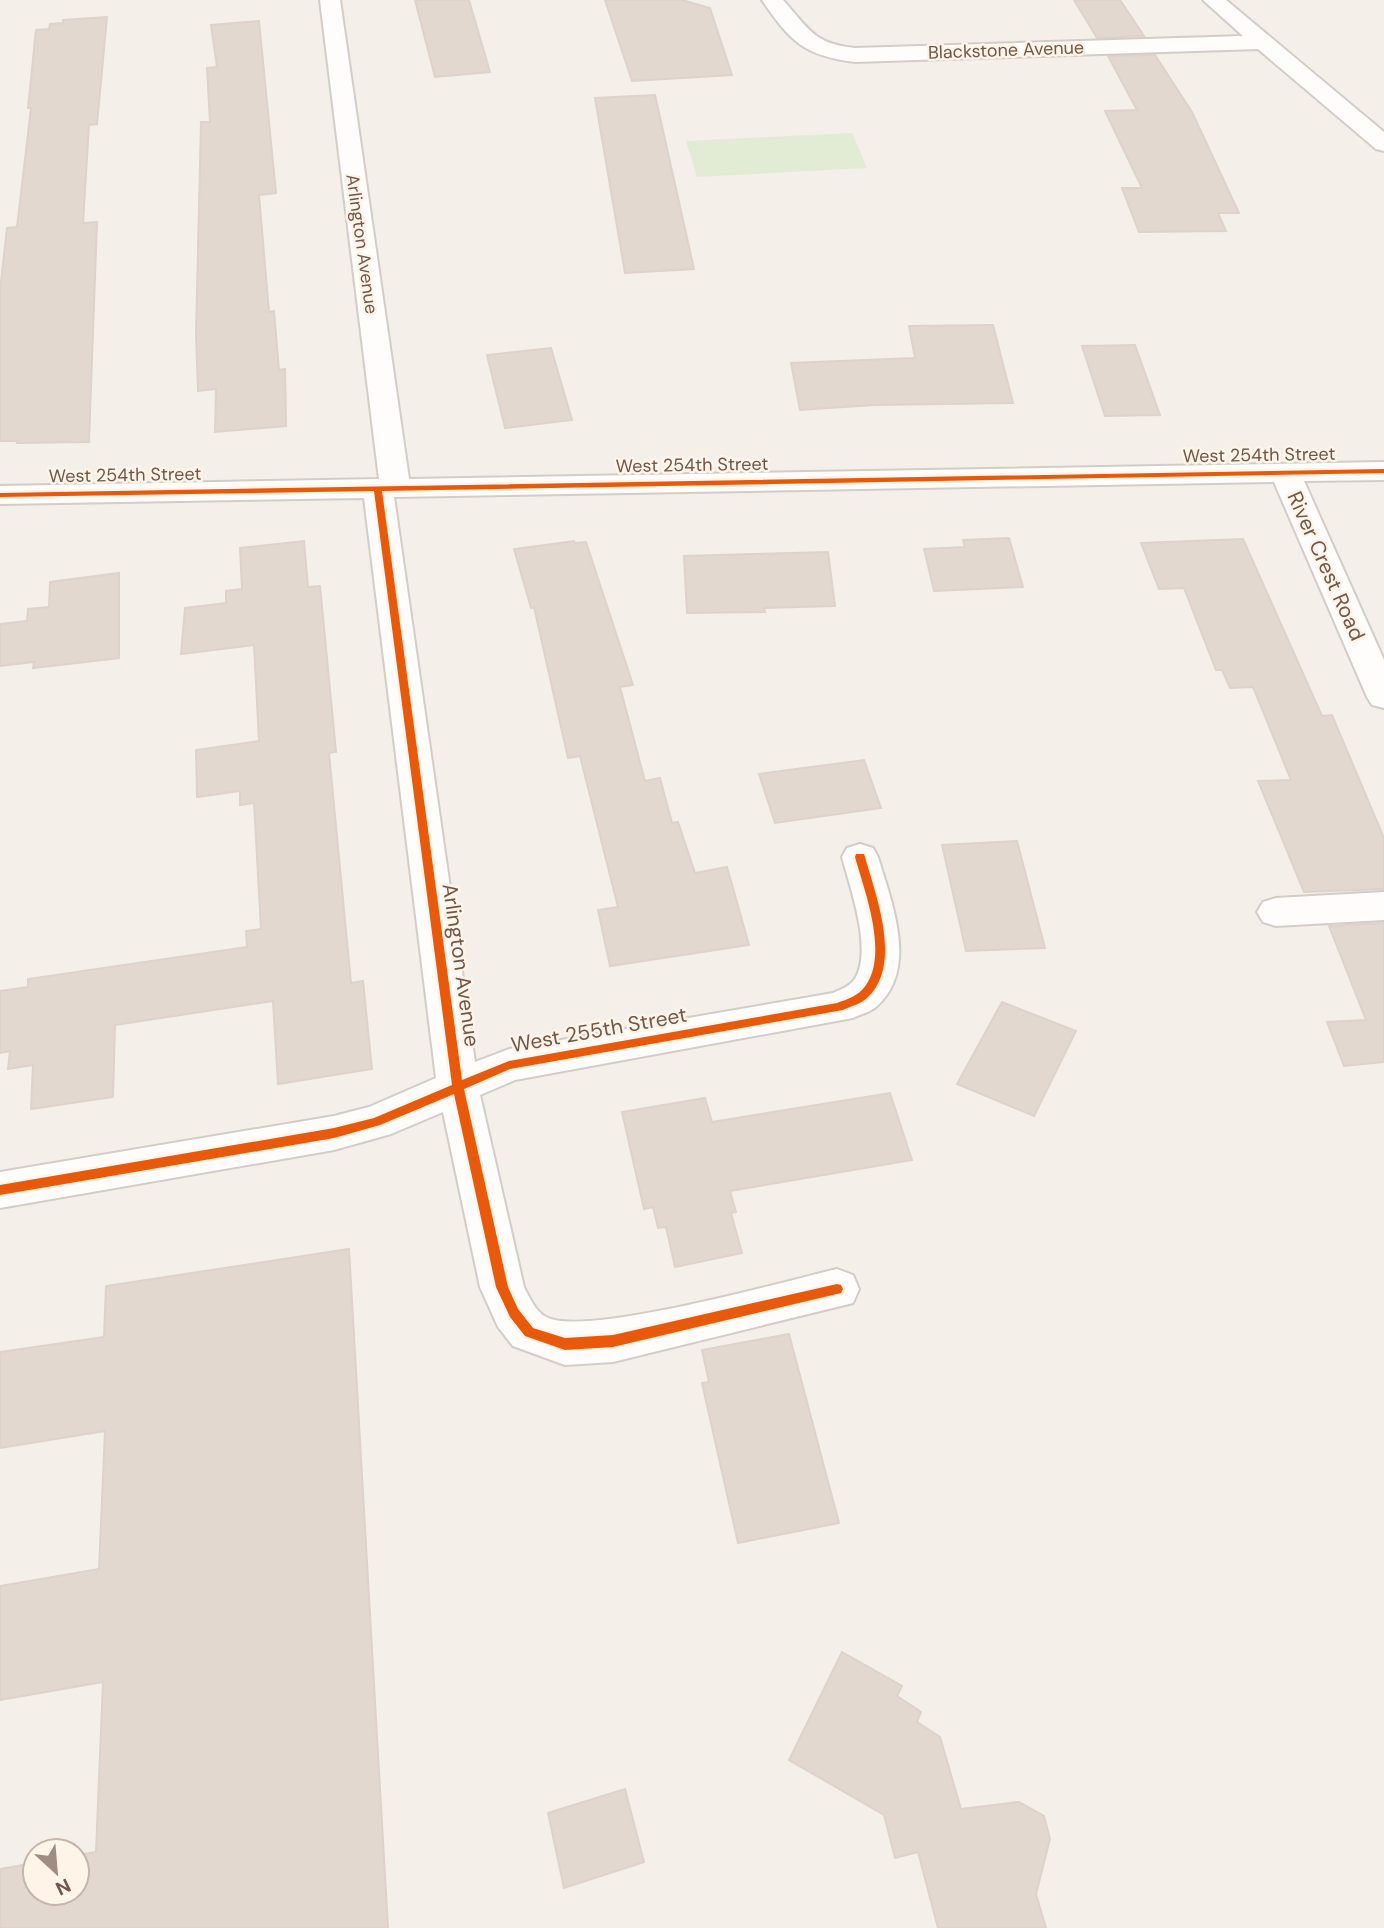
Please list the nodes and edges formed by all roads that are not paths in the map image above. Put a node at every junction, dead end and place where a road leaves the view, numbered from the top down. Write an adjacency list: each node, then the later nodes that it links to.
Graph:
1 (330, 0): 8 (street, Arlington Avenue)
2 (772, 0): 4 (street, Blackstone Avenue)
3 (1213, 0): 4 (street)
4 (1264, 43): 5 (street)
5 (1384, 144)
6 (1384, 471): 7 (street, West 254th Street)
7 (1284, 472): 8 (street, West 254th Street); 10 (street, River Crest Road)
8 (386, 488): 9 (street, West 254th Street); 14 (street, Arlington Avenue)
9 (0, 495)
10 (1384, 697)
11 (860, 857): 14 (street, West 255th Street)
12 (1384, 906): 13 (street)
13 (1276, 912)
14 (458, 1088): 15 (street, West 255th Street); 16 (street, Arlington Avenue)
15 (0, 1190)
16 (837, 1289)

